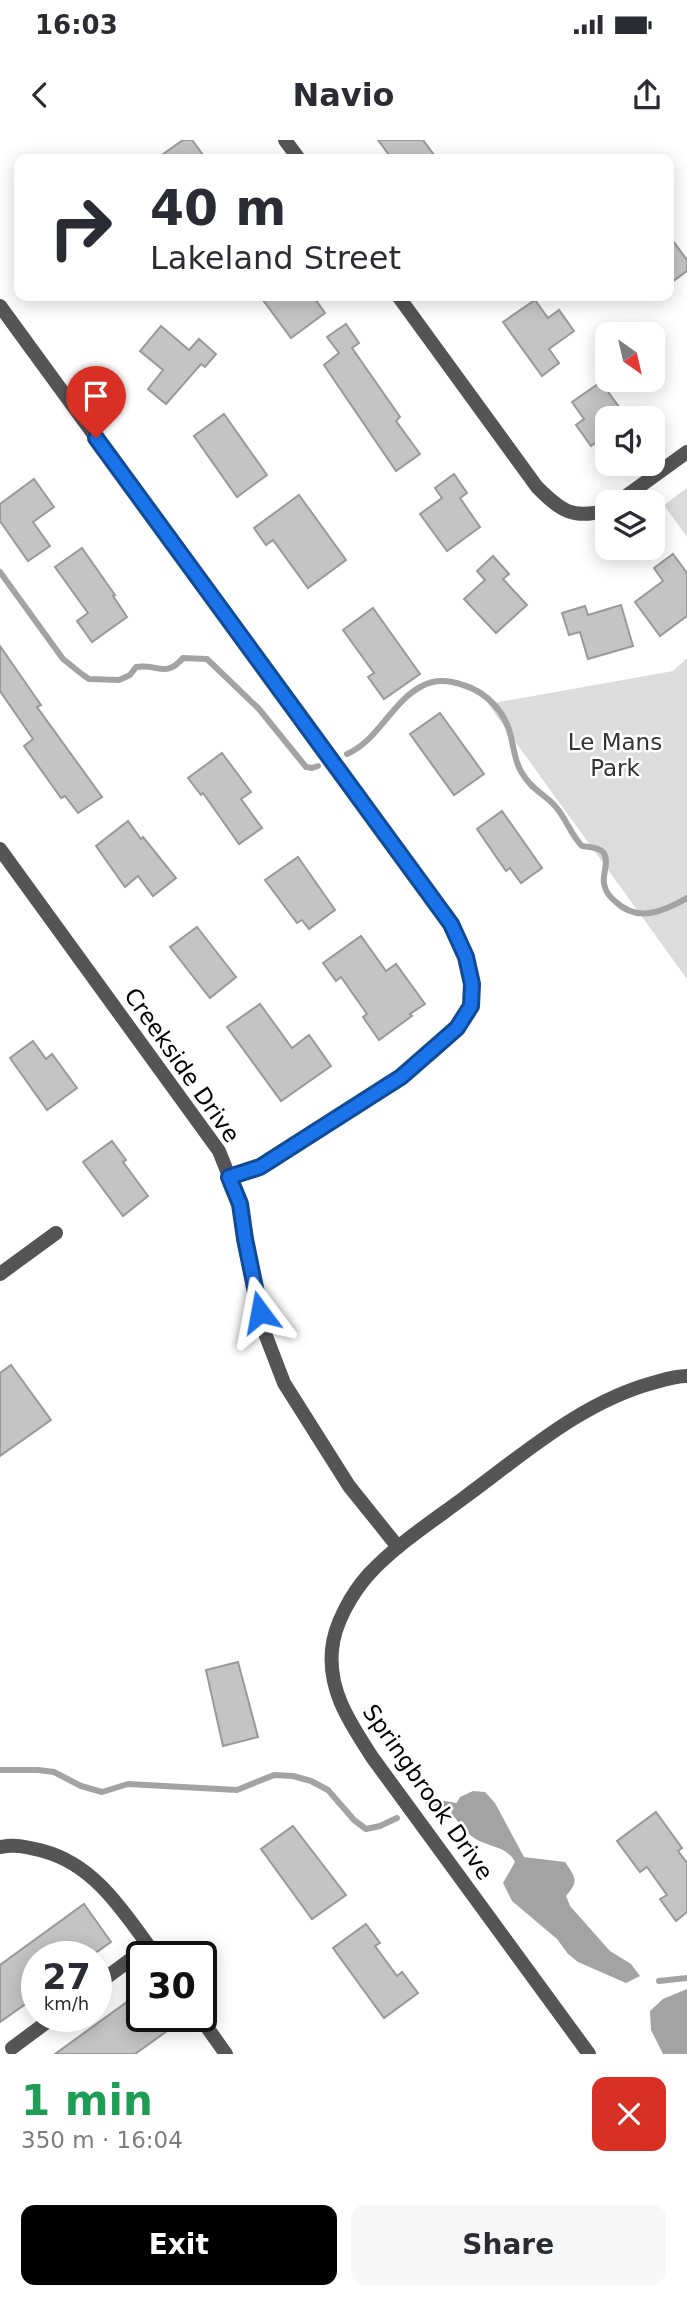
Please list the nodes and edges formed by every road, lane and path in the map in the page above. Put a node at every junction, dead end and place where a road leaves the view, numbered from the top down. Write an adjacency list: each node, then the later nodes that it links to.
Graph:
1 (402, 301): 5 (street)
2 (0, 306): 7 (street)
3 (687, 452): 4 (street)
4 (635, 490)
5 (595, 513)
6 (0, 849): 7 (street, Creekside Drive)
7 (229, 1177): 11 (street, Creekside Drive)
8 (56, 1233): 9 (street)
9 (0, 1274)
10 (687, 1376): 11 (street, Springbrook Drive)
11 (398, 1547): 18 (street, Springbrook Drive)
12 (0, 1847): 13 (street)
13 (145, 1941)
14 (34, 2032): 16 (street)
15 (210, 2032): 17 (street)
16 (12, 2048)
17 (226, 2054)
18 (589, 2054)

